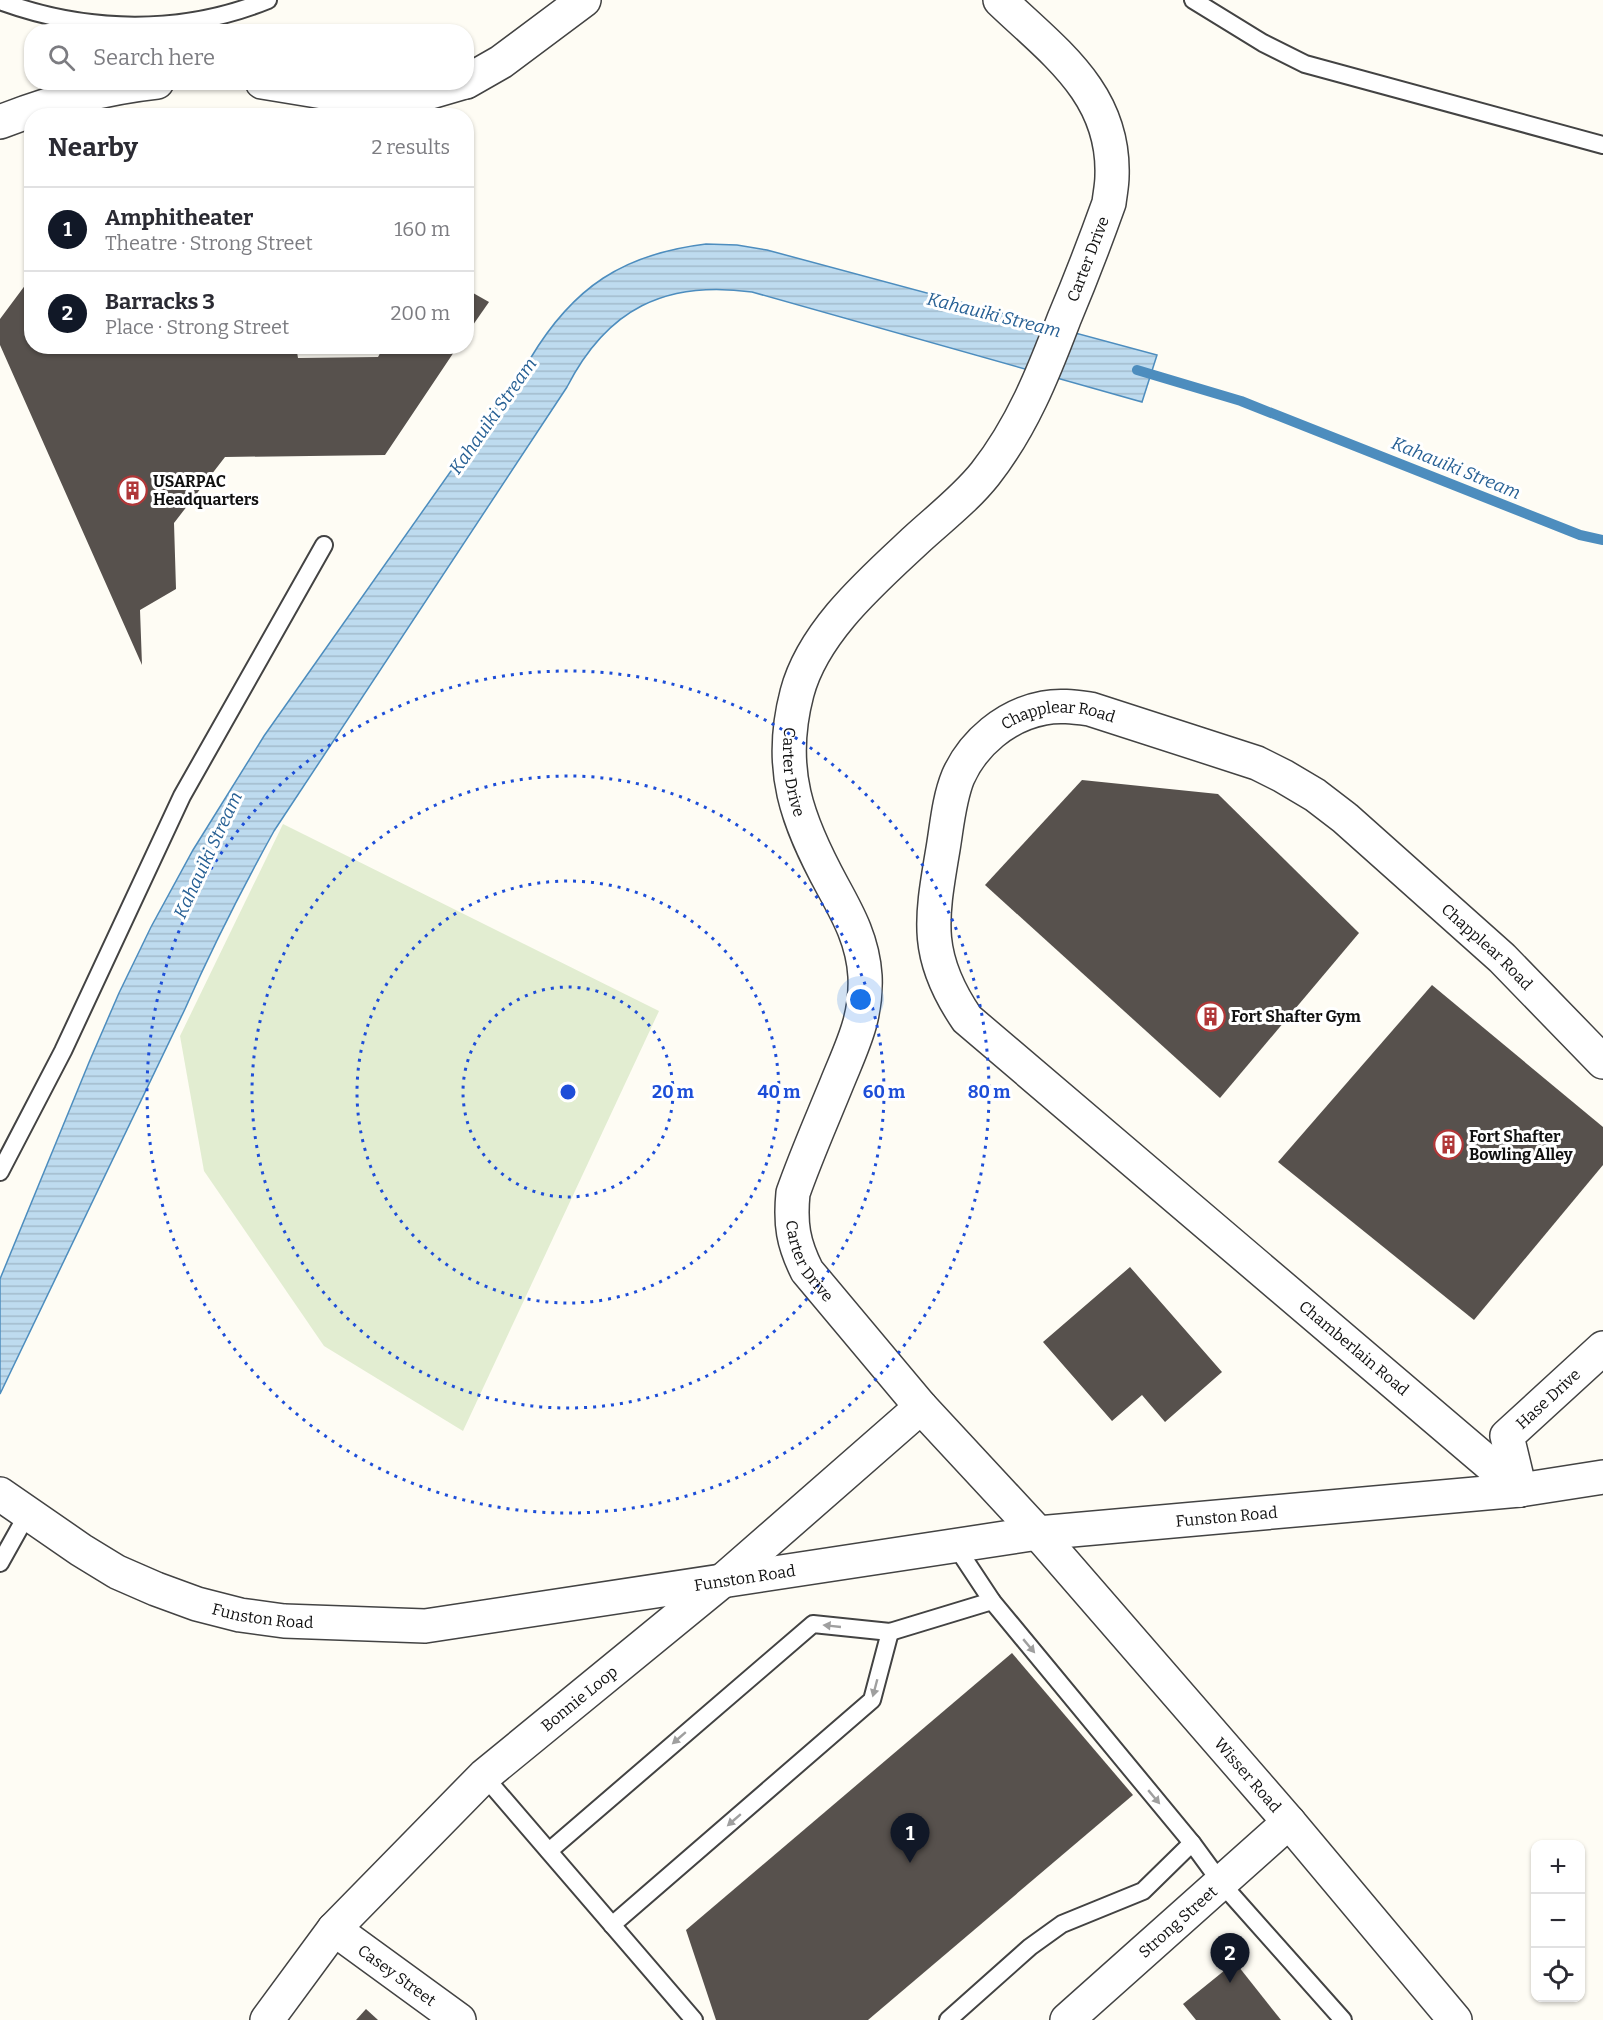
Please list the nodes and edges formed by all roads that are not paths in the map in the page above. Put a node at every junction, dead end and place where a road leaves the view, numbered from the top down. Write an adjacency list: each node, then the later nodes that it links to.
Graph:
1 (268, 0): 7 (lane)
2 (584, 0): 8 (street)
3 (1193, 0): 15 (lane)
4 (0, 1): 6 (lane)
5 (1005, 2): 21 (street, Carter Drive)
6 (93, 24)
7 (175, 24)
8 (474, 77)
9 (105, 90): 12 (street)
10 (311, 90): 11 (street)
11 (438, 90)
12 (35, 108)
13 (24, 112): 14 (street)
14 (0, 122)
15 (1603, 145)
16 (324, 545): 18 (lane)
17 (1603, 1062): 19 (street, Chapplear Road)
18 (0, 1172)
19 (1187, 1207): 23 (street, Chamberlain Road)
20 (1603, 1348): 23 (street, Hase Drive)
21 (921, 1407): 26 (street, Carter Drive); 29 (street, Bonnie Loop)
22 (1603, 1477): 23 (street, Funston Road)
23 (1520, 1490): 26 (street, Funston Road)
24 (0, 1494): 25 (street, Funston Road)
25 (28, 1514): 28 (lane); 29 (street, Funston Road)
26 (1038, 1533): 27 (street, Funston Road); 33 (street, Wisser Road)
27 (955, 1545): 29 (street, Funston Road); 30 (lane)
28 (0, 1563)
29 (721, 1582): 32 (street, Bonnie Loop)
30 (992, 1601): 31 (lane); 34 (lane, one-way to 34)
31 (890, 1632): 35 (lane, one-way to 35); 37 (lane, one-way to 37)
32 (484, 1776): 35 (lane); 38 (street, Bonnie Loop)
33 (1290, 1822): 36 (street, Strong Street); 45 (street, Wisser Road)
34 (1192, 1844): 36 (lane); 42 (lane)
35 (549, 1851): 37 (lane)
36 (1222, 1884): 43 (street, Strong Street); 44 (lane)
37 (612, 1925): 41 (lane)
38 (334, 1929): 39 (street, Bonnie Loop); 40 (street, Casey Street)
39 (267, 2020)
40 (459, 2020)
41 (694, 2020)
42 (948, 2020)
43 (1067, 2020)
44 (1343, 2020)
45 (1455, 2020)

